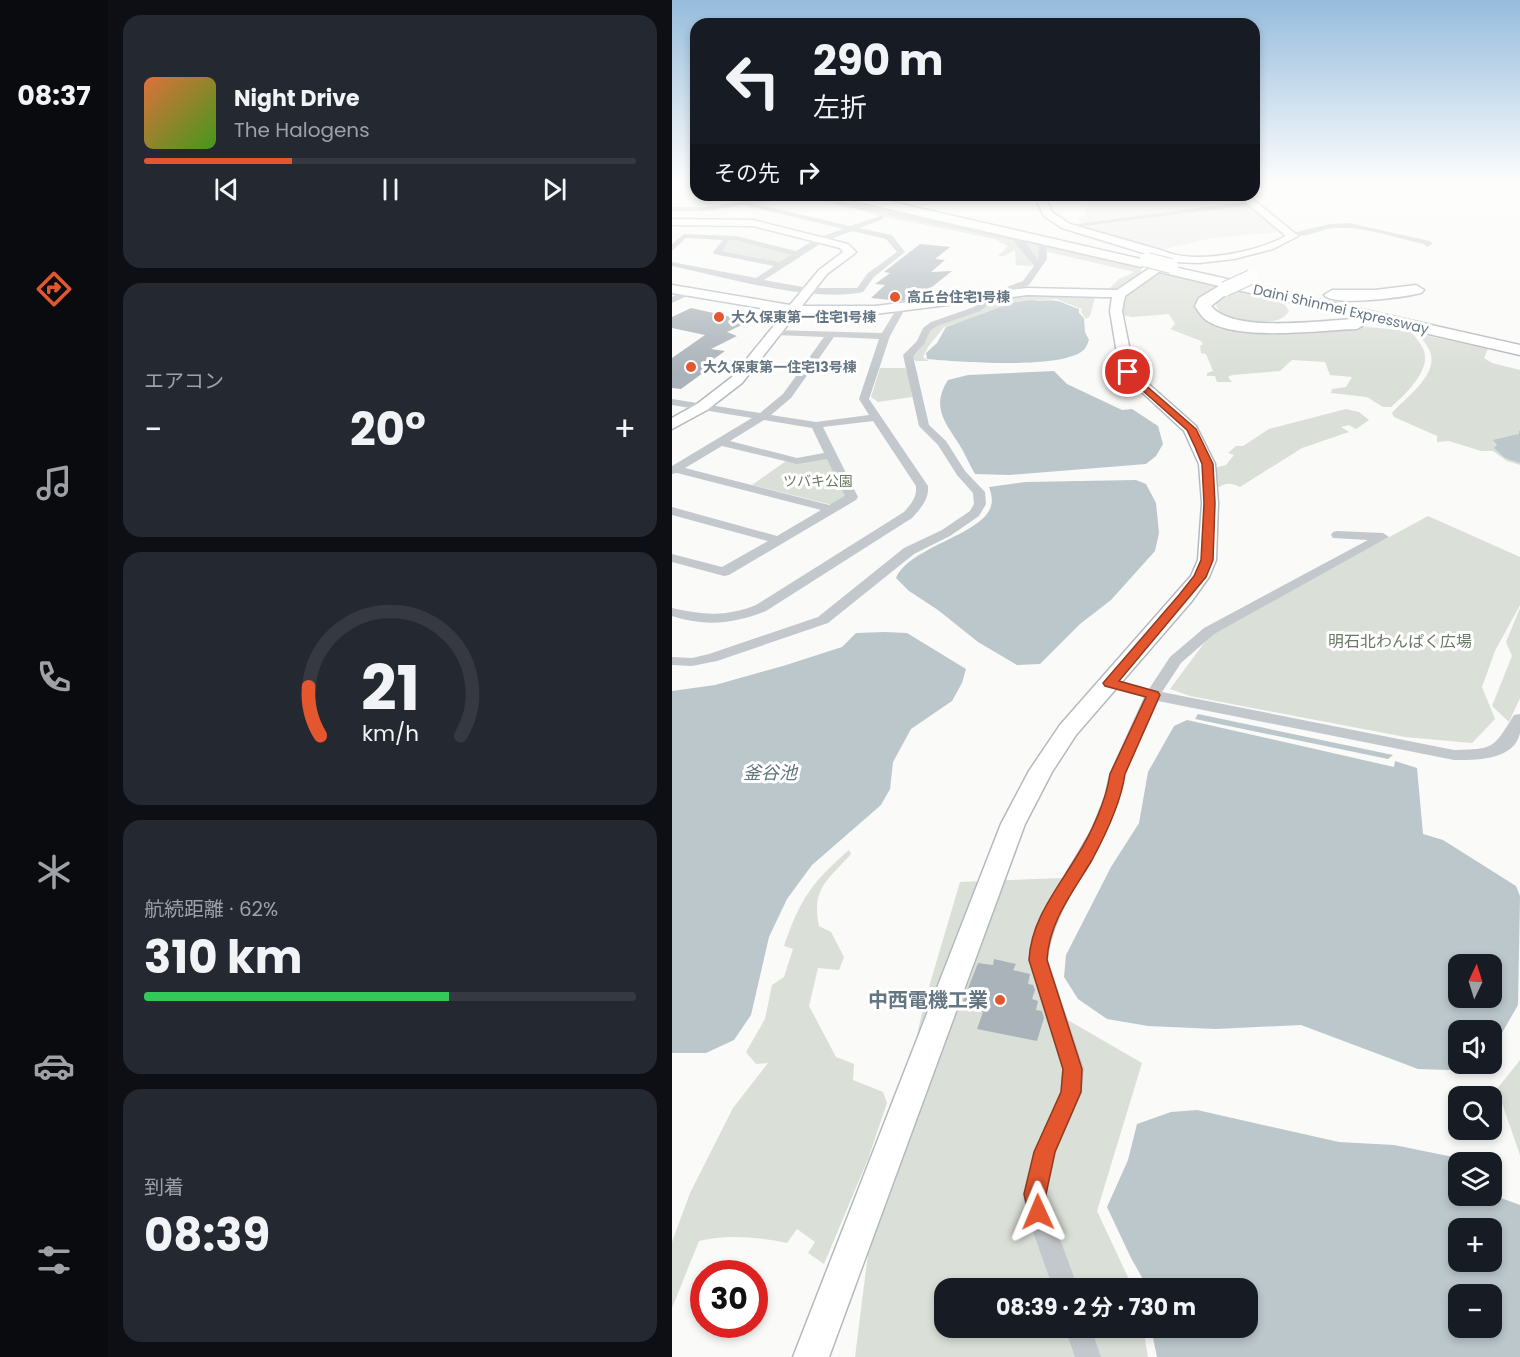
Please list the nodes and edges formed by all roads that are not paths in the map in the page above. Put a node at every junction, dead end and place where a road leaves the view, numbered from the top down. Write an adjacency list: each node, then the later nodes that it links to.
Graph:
1 (722, 245): 16 (street)
2 (760, 245): 12 (street)
3 (811, 245): 12 (street)
4 (841, 245): 23 (street)
5 (896, 245): 23 (street)
6 (1024, 245): 17 (street)
7 (1043, 245): 17 (street)
8 (1073, 245): 13 (highway, Daini Shinmei Expressway)
9 (1078, 245): 13 (highway, Daini Shinmei Expressway)
10 (1133, 245): 15 (street)
11 (1272, 245): 15 (street)
12 (797, 254): 16 (street)
13 (1144, 261): 15 (highway, Daini Shinmei Expressway, bridge)
14 (672, 264): 20 (street)
15 (1169, 264): 18 (highway, Daini Shinmei Expressway); 19 (highway, Daini Shinmei Expressway); 26 (street)
16 (782, 265): 20 (street)
17 (1038, 267): 25 (street)
18 (1204, 273): 30 (highway, Daini Shinmei Expressway); 30 (highway)
19 (1258, 278): 22 (highway); 22 (highway); 35 (highway, Daini Shinmei Expressway)
20 (756, 281): 23 (street)
21 (672, 289): 24 (street)
22 (1228, 290): 35 (highway)
23 (808, 291): 29 (street)
24 (688, 292): 27 (street); 29 (street)
25 (999, 293): 26 (street); 28 (street); 51 (street)
26 (1119, 294): 52 (street)
27 (672, 300)
28 (902, 307): 29 (street); 33 (street)
29 (793, 310): 31 (street)
30 (1456, 331): 34 (highway, Daini Shinmei Expressway)
31 (776, 332): 32 (street); 37 (street)
32 (831, 334): 33 (street); 38 (street)
33 (885, 336): 39 (street)
34 (1520, 345)
35 (1520, 351)
36 (672, 402): 37 (street)
37 (702, 407): 38 (street); 40 (street)
38 (760, 417): 41 (street); 42 (street)
39 (878, 417): 41 (street); 50 (street)
40 (672, 424)
41 (816, 425): 43 (street)
42 (720, 442): 43 (street); 44 (street)
43 (831, 455): 45 (street)
44 (674, 470): 45 (street)
45 (831, 509): 48 (street)
46 (672, 511): 48 (street)
47 (1336, 535): 53 (street)
48 (779, 540): 49 (street)
49 (672, 558)
50 (672, 612)
51 (672, 661)
52 (1110, 683): 53 (street); 57 (street)
53 (1154, 695): 54 (street); 55 (street)
54 (1520, 719)
55 (1061, 1278)
56 (1081, 1338): 58 (street)
57 (811, 1357)
58 (1088, 1357)

